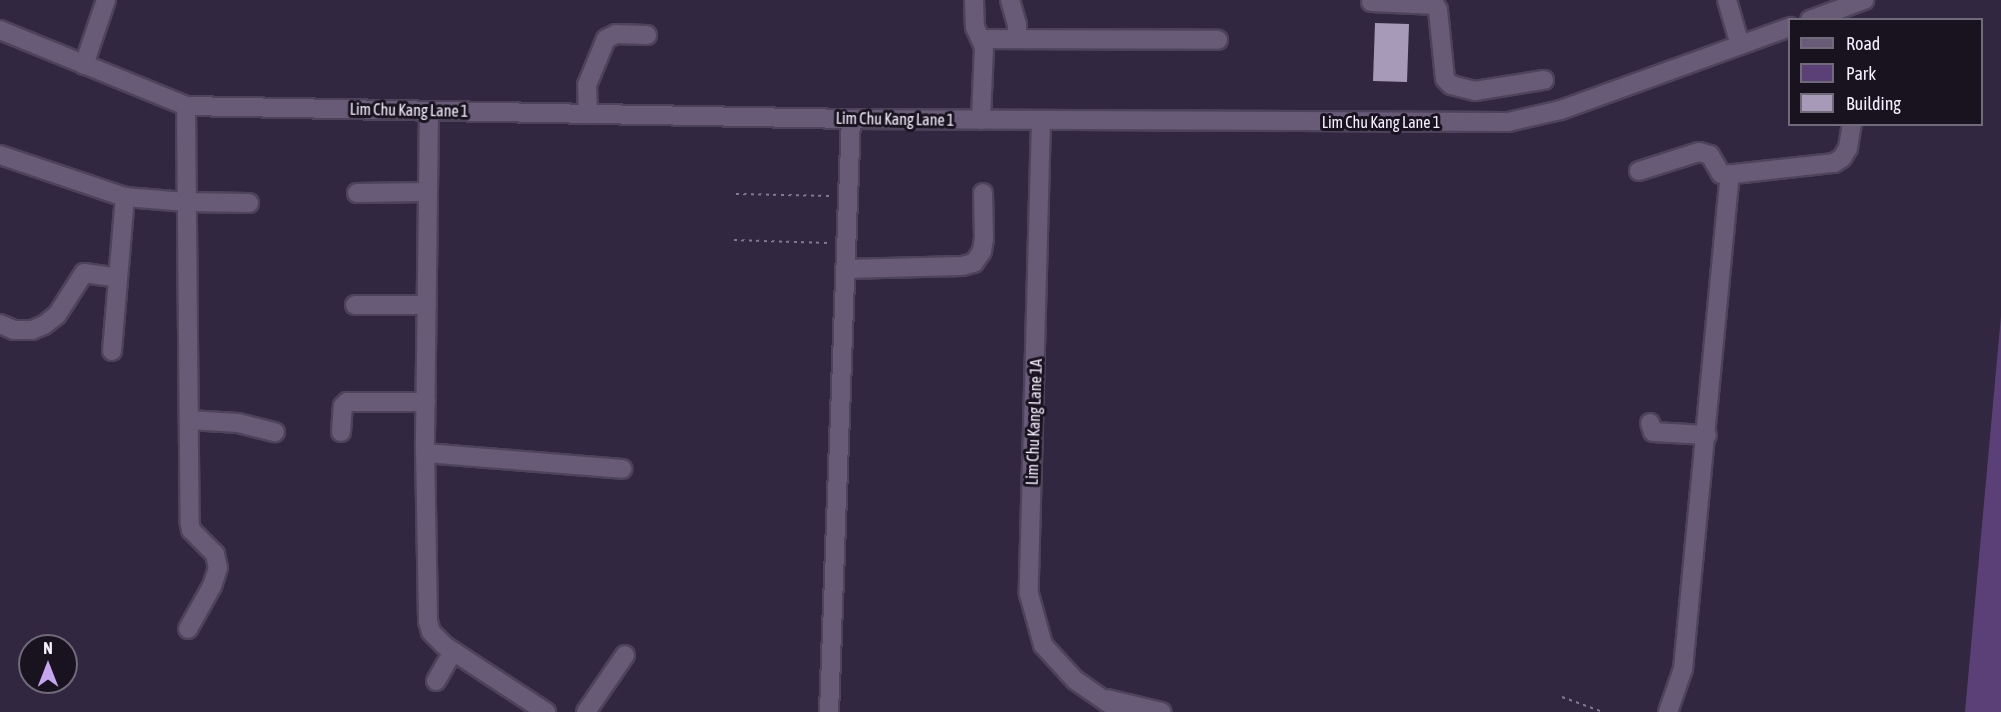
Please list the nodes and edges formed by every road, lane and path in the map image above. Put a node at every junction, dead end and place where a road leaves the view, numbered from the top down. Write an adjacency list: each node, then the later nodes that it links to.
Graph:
1 (106, 0): 16 (street)
2 (974, 0): 13 (street)
3 (1010, 0): 12 (street)
4 (1727, 0): 15 (street)
5 (1864, 0): 7 (street)
6 (1371, 2): 18 (street)
7 (1839, 14): 8 (street)
8 (1820, 18)
9 (1788, 28): 15 (street, Lim Chu Kang Lane 1)
10 (0, 30): 16 (street, Lim Chu Kang Lane 1)
11 (647, 35): 21 (street)
12 (1017, 37): 13 (street); 14 (street)
13 (981, 39): 23 (street)
14 (1218, 40)
15 (1740, 45): 25 (street, Lim Chu Kang Lane 1)
16 (84, 65): 19 (street, Lim Chu Kang Lane 1)
17 (1544, 80): 18 (street)
18 (1475, 91): 25 (street)
19 (186, 106): 20 (street, Lim Chu Kang Lane 1); 36 (street)
20 (429, 111): 21 (street, Lim Chu Kang Lane 1); 30 (street)
21 (588, 114): 22 (street, Lim Chu Kang Lane 1)
22 (851, 118): 23 (street, Lim Chu Kang Lane 1); 35 (street)
23 (981, 120): 24 (street, Lim Chu Kang Lane 1)
24 (1041, 120): 25 (street, Lim Chu Kang Lane 1); 59 (street, Lim Chu Kang Lane 1A)
25 (1476, 122)
26 (1852, 126): 29 (street)
27 (0, 155): 34 (street)
28 (1639, 171): 29 (street)
29 (1730, 174): 51 (street)
30 (428, 192): 31 (street); 43 (street)
31 (357, 193)
32 (983, 193): 40 (street)
33 (736, 194): 35 (path)
34 (126, 197): 36 (street); 41 (street)
35 (849, 197): 39 (street)
36 (186, 202): 37 (street); 47 (street)
37 (249, 203)
38 (734, 240): 39 (path)
39 (847, 244): 40 (street)
40 (846, 269): 62 (street)
41 (118, 278): 44 (street); 45 (street)
42 (355, 305): 43 (street)
43 (427, 305): 46 (street)
44 (0, 324)
45 (112, 351)
46 (426, 402): 50 (street); 52 (street)
47 (189, 420): 49 (street); 54 (street)
48 (1650, 423): 51 (street)
49 (275, 432)
50 (341, 432)
51 (1707, 435): 66 (street)
52 (425, 453): 53 (street); 55 (street)
53 (622, 469)
54 (188, 630)
55 (453, 652): 57 (street); 60 (street)
56 (625, 655): 61 (street)
57 (436, 681)
58 (1562, 697): 65 (path)
59 (1099, 698): 63 (street, Lim Chu Kang Lane 1A); 64 (street, Lim Chu Kang Lane 1A)
60 (546, 712)
61 (586, 712)
62 (828, 712)
63 (1121, 712)
64 (1161, 712)
65 (1603, 712)
66 (1668, 712)

